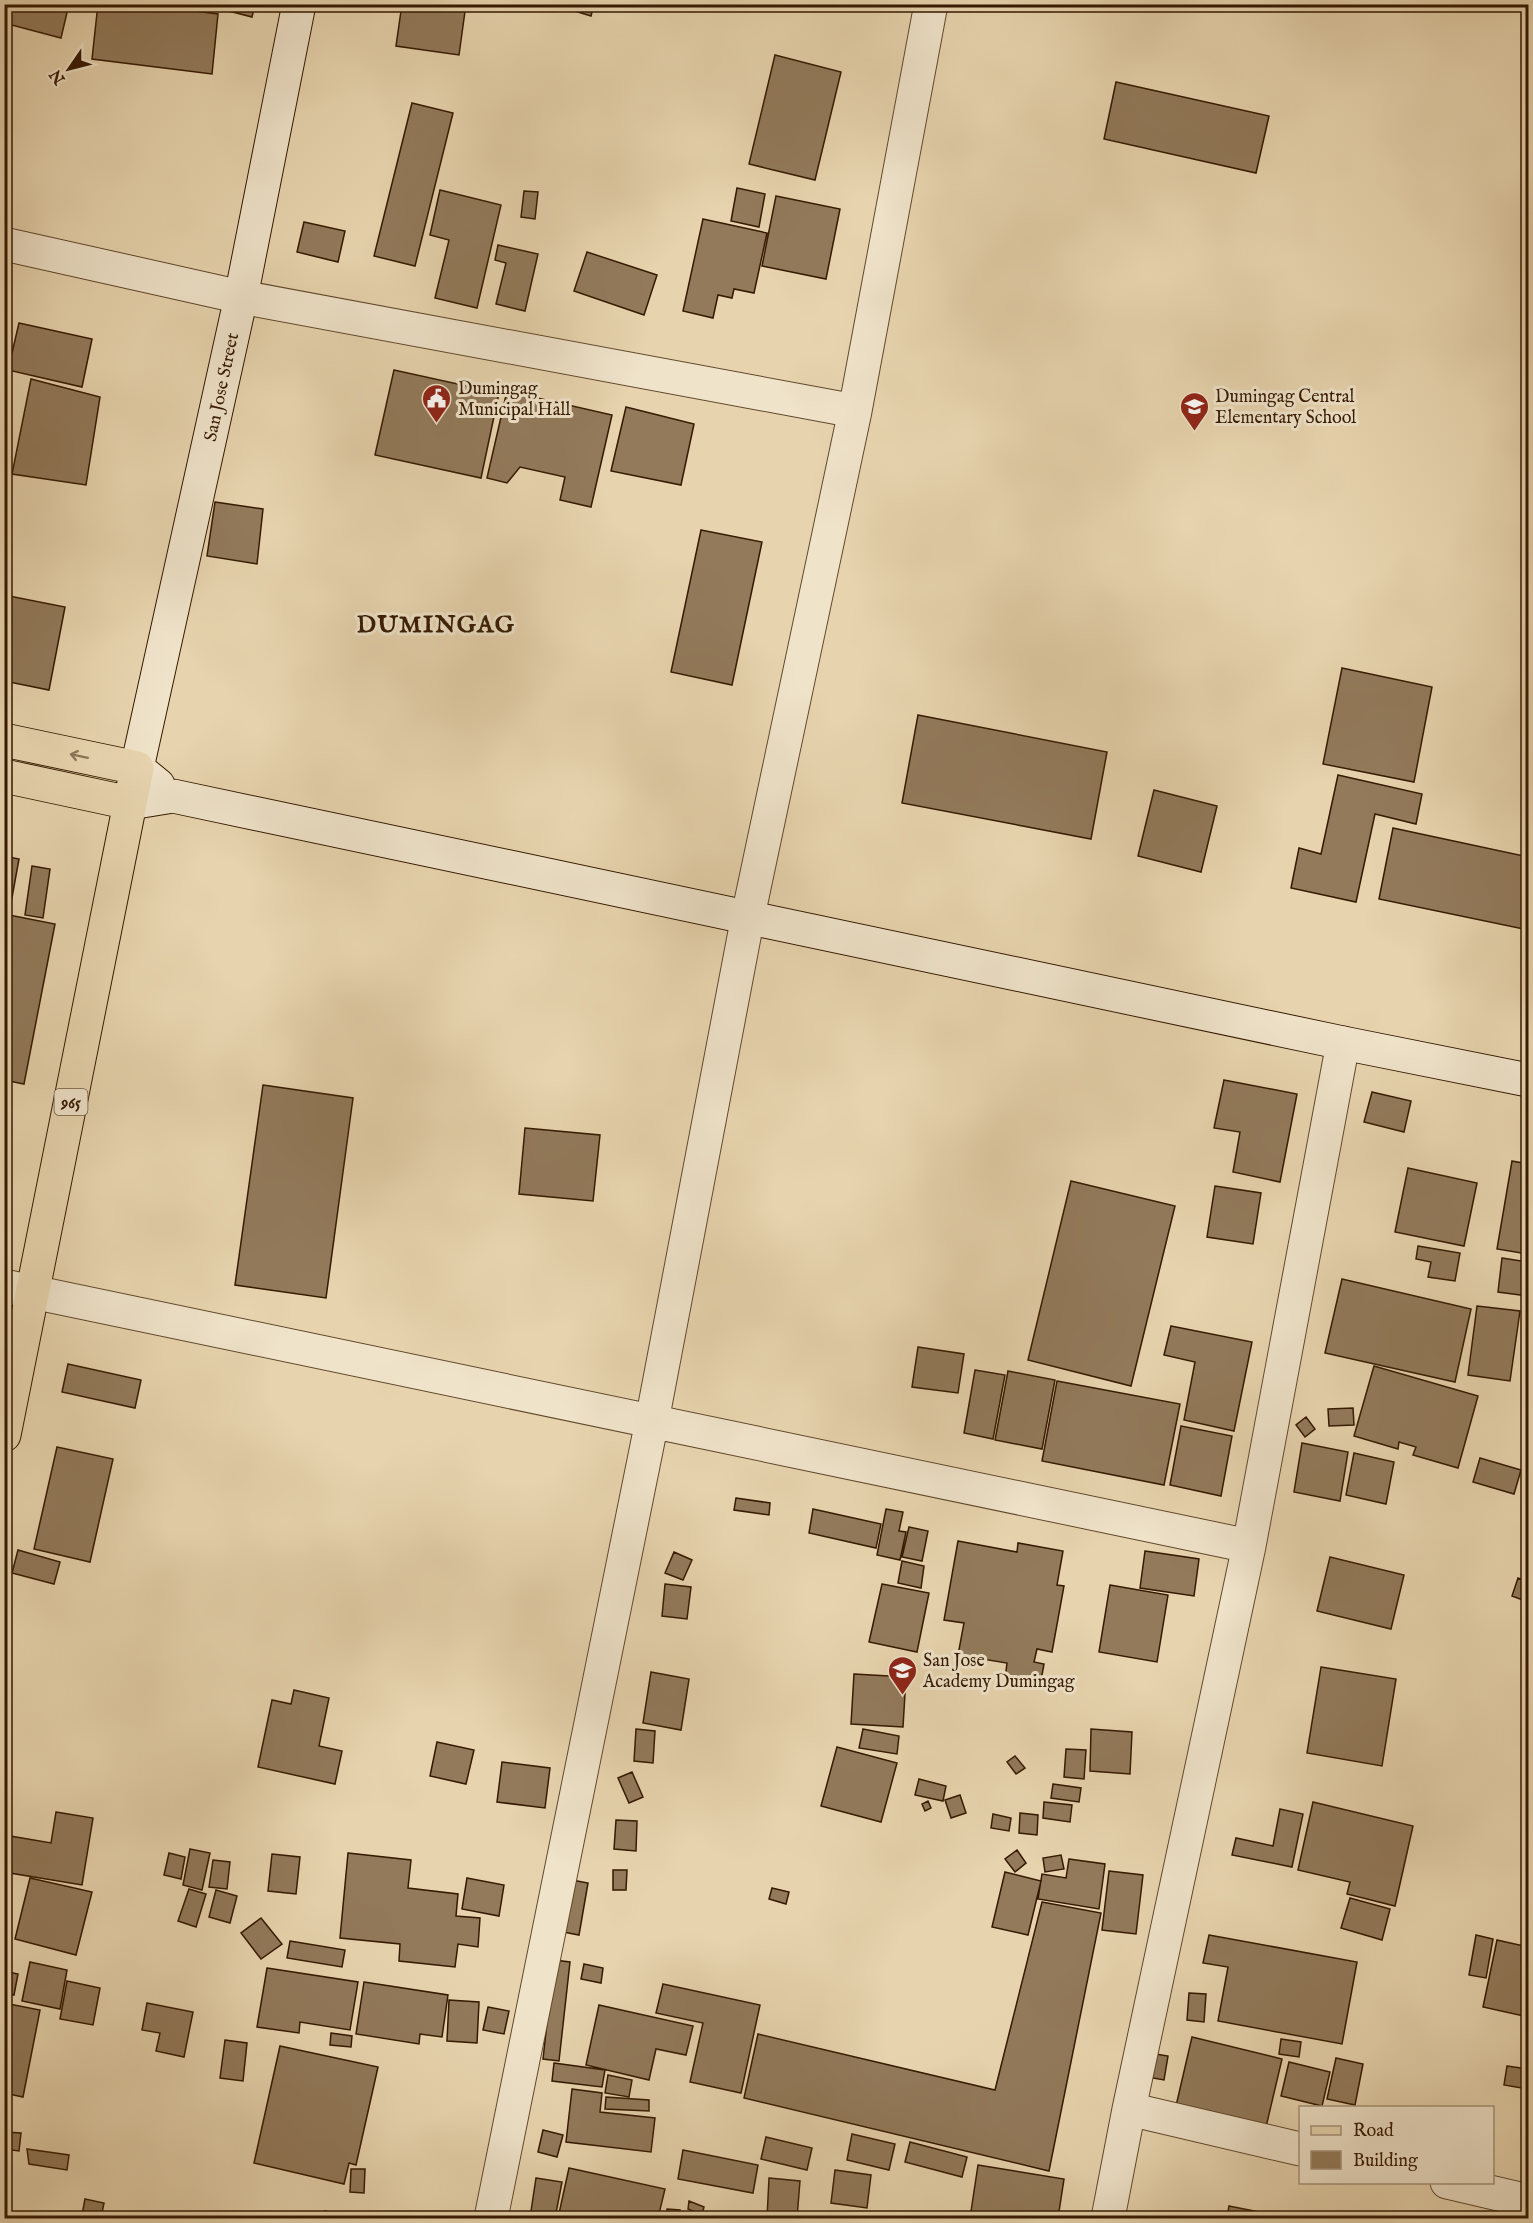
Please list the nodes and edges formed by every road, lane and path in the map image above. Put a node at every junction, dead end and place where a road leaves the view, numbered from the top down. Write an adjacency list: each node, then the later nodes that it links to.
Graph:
1 (299, 4): 4 (street, San Jose Street)
2 (931, 4): 5 (street)
3 (4, 244): 4 (street)
4 (241, 297): 5 (street); 7 (street, San Jose Street)
5 (855, 411): 11 (street)
6 (4, 741): 7 (main road, one-way to 6)
7 (137, 768): 9 (street); 10 (main road, 965)
8 (4, 776): 10 (main road)
9 (173, 795): 10 (street); 11 (street)
10 (130, 802): 14 (main road, 965)
11 (748, 916): 12 (street); 15 (street)
12 (1342, 1043): 13 (street); 17 (street)
13 (1528, 1080)
14 (19, 1289): 15 (street); 16 (main road, 965)
15 (652, 1421): 17 (street); 22 (street)
16 (4, 1435)
17 (1250, 1546): 18 (street)
18 (1128, 2109): 19 (street); 23 (street)
19 (1299, 2149)
20 (1456, 2184): 21 (street)
21 (1528, 2201)
22 (491, 2218)
23 (1108, 2218)

